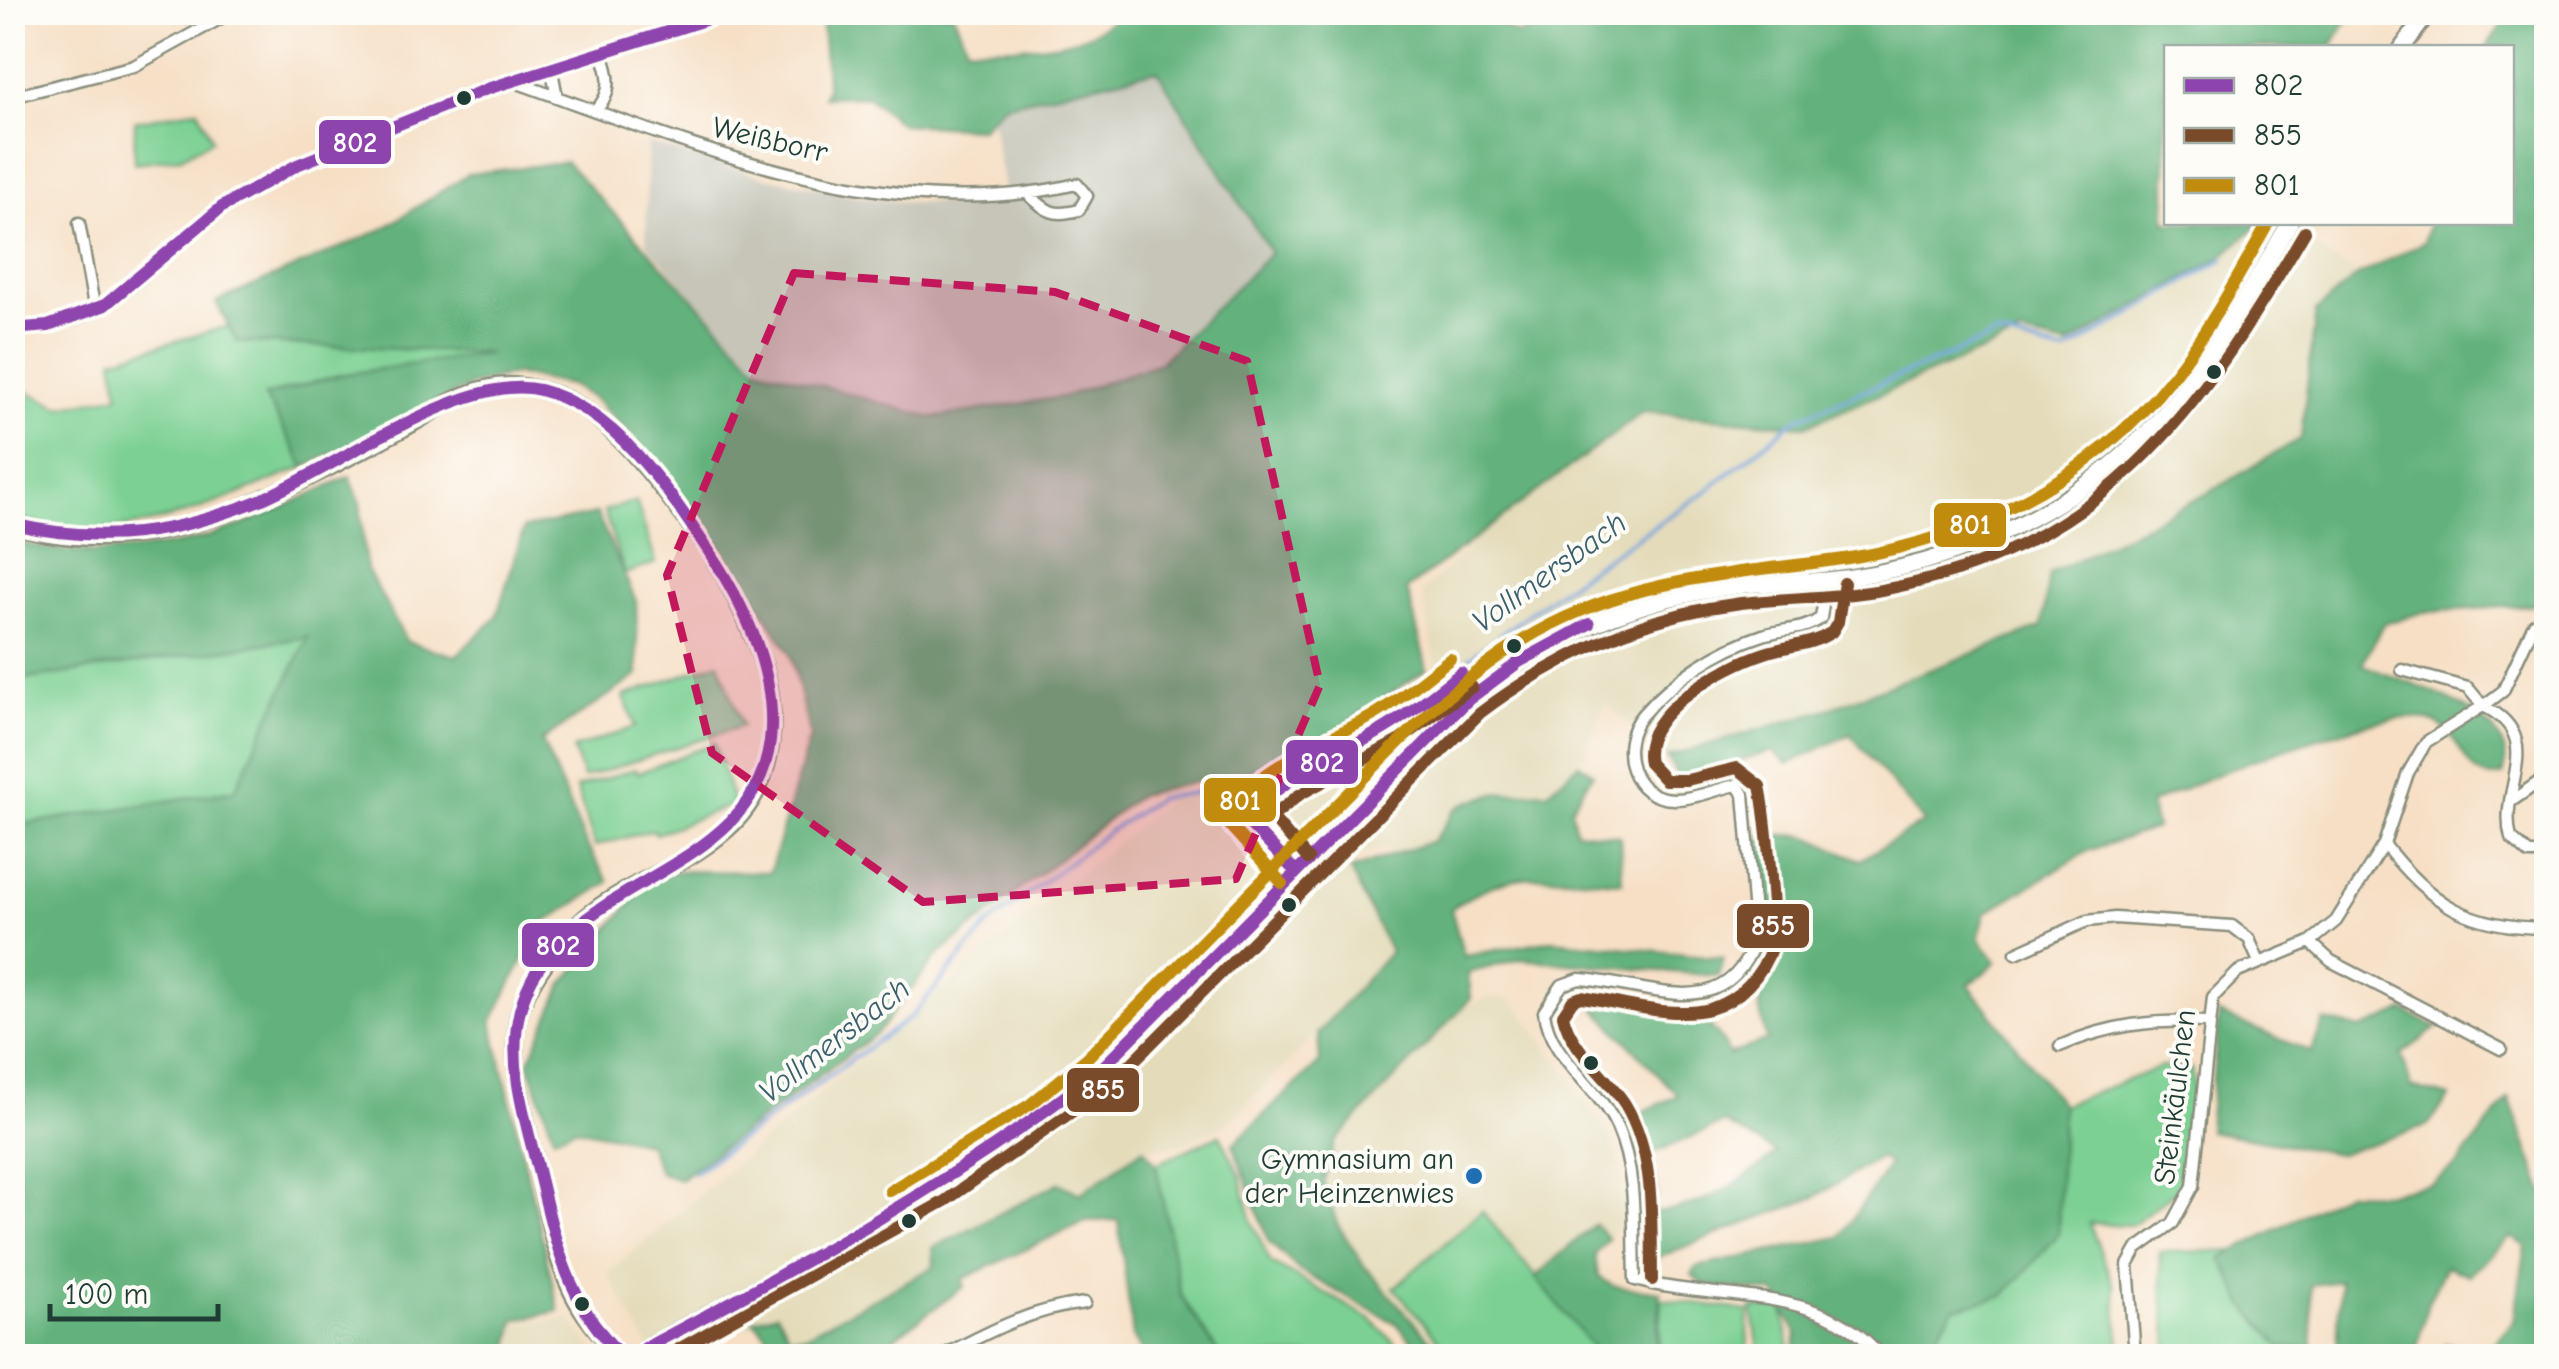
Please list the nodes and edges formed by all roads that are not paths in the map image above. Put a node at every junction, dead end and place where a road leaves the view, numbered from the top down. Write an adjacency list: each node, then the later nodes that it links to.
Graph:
1 (209, 12): 5 (street)
2 (232, 12): 5 (street)
3 (732, 12): 7 (street)
4 (2430, 12): 6 (main road)
5 (195, 30): 11 (street)
6 (2404, 45)
7 (601, 51): 8 (street); 12 (street)
8 (551, 66): 9 (street); 10 (street)
9 (511, 80): 10 (street, Weißborr); 16 (street)
10 (556, 96): 12 (street, Weißborr)
11 (12, 98)
12 (595, 111): 13 (street, Weißborr)
13 (1028, 195): 13 (street, Weißborr)
14 (79, 223): 16 (street)
15 (2288, 225): 19 (main road)
16 (94, 311): 17 (street)
17 (12, 329)
18 (12, 524): 35 (main road)
19 (1827, 580): 36 (main road); 38 (street)
20 (2534, 624): 22 (street, Steinkäulchen)
21 (2402, 670): 22 (street)
22 (2483, 706): 24 (street); 25 (street, Steinkäulchen)
23 (2546, 778): 24 (street)
24 (2512, 800): 26 (street)
25 (2384, 844): 27 (street); 28 (street, Steinkäulchen)
26 (2546, 854)
27 (2546, 928)
28 (2310, 942): 30 (street, Steinkäulchen); 33 (street)
29 (2016, 954): 30 (street)
30 (2259, 962): 31 (street, Steinkäulchen)
31 (2207, 1022): 32 (street); 39 (street, Steinkäulchen)
32 (2060, 1046)
33 (2501, 1050)
34 (1085, 1302): 37 (street)
35 (611, 1352): 36 (main road)
36 (647, 1352)
37 (942, 1356)
38 (1881, 1356)
39 (2135, 1356)

